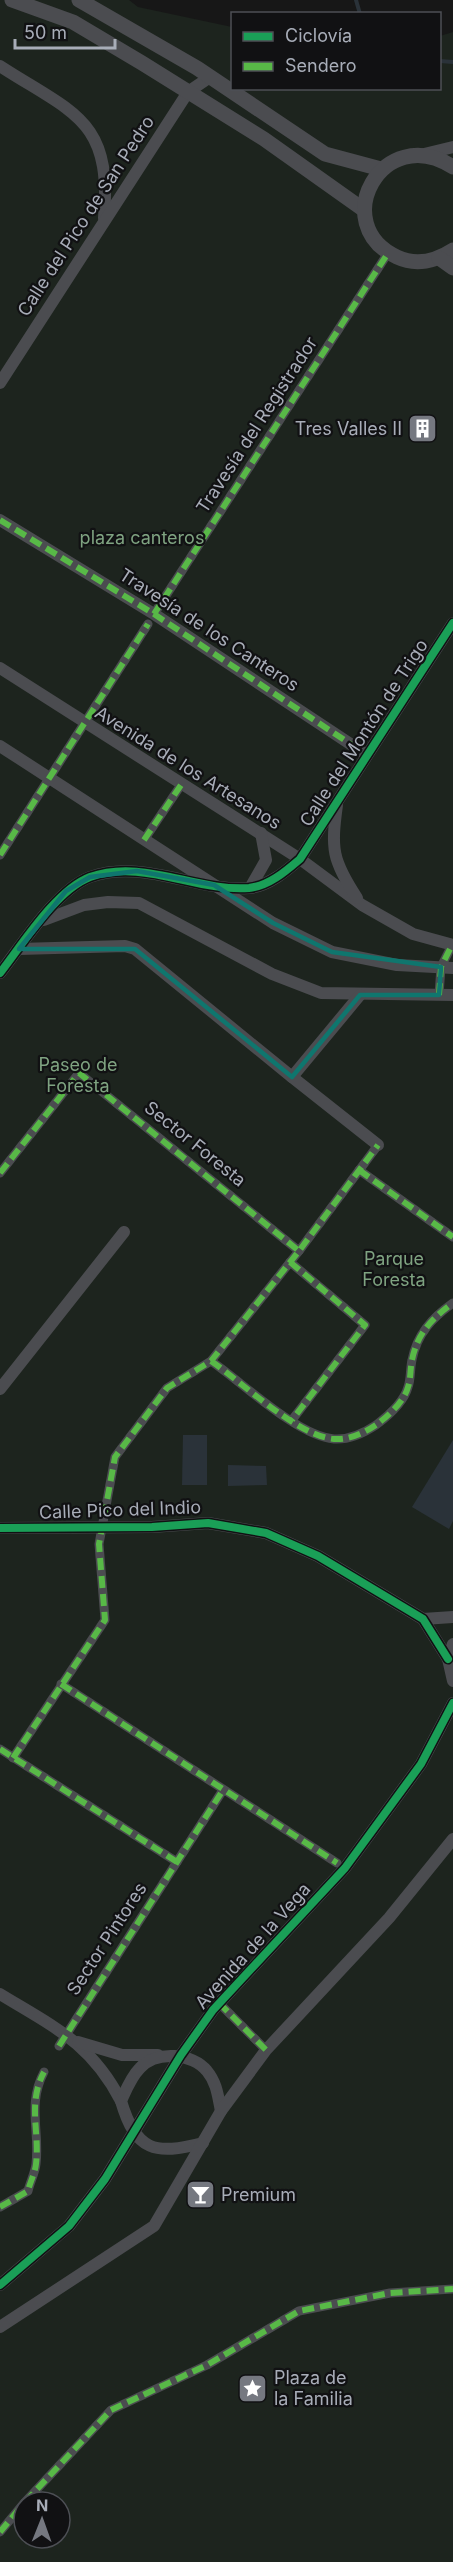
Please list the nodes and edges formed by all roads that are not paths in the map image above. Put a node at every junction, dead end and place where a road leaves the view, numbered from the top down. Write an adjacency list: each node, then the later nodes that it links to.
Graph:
1 (12, 0): 5 (street)
2 (79, 0): 4 (street)
3 (0, 66): 11 (street)
4 (210, 77): 5 (street, Calle del Pico de San Pedro); 9 (street)
5 (188, 92): 10 (street); 11 (street, Calle del Pico de San Pedro)
6 (453, 147): 7 (street)
7 (420, 154): 8 (street); 9 (street)
8 (453, 167)
9 (381, 169): 10 (street)
10 (364, 210): 13 (street)
11 (104, 221): 16 (street, Calle del Pico de San Pedro)
12 (453, 250): 14 (street)
13 (388, 253): 14 (street); 18 (street, Travesía del Registrador)
14 (439, 258): 15 (street)
15 (453, 268)
16 (0, 383)
17 (0, 520): 18 (street, Travesía de los Canteros)
18 (151, 619): 21 (street, Travesía del Registrador); 23 (street, Travesía de los Canteros)
19 (453, 623): 23 (street, Calle del Montón de Trigo)
20 (0, 668): 21 (street, Avenida de los Artesanos)
21 (83, 723): 24 (street, Travesía del Registrador); 25 (street, Avenida de los Artesanos)
22 (0, 746): 24 (street)
23 (367, 755): 26 (street, Calle del Montón de Trigo)
24 (50, 778): 28 (street); 29 (street, Travesía del Registrador)
25 (181, 785): 27 (street, Avenida de los Artesanos); 28 (street)
26 (338, 801): 30 (street, Calle del Montón de Trigo); 33 (street)
27 (261, 833): 30 (street, Avenida de los Artesanos); 32 (street)
28 (144, 840): 31 (street)
29 (0, 855)
30 (300, 859): 32 (street, Calle del Montón de Trigo); 33 (street, Avenida de los Artesanos)
31 (214, 885): 32 (street); 34 (street); 37 (street)
32 (250, 888)
33 (362, 905): 35 (street, Avenida de los Artesanos)
34 (42, 920): 36 (street); 39 (street)
35 (453, 945): 37 (street)
36 (20, 949): 38 (street); 42 (street)
37 (447, 968): 40 (street)
38 (0, 973)
39 (360, 995): 40 (street); 42 (street)
40 (439, 995): 41 (street)
41 (453, 995)
42 (292, 1077): 43 (street)
43 (378, 1145): 45 (street)
44 (1, 1169): 48 (street, Sector Foresta)
45 (359, 1170): 47 (street); 48 (street)
46 (124, 1232): 52 (street)
47 (453, 1237)
48 (299, 1251): 49 (street)
49 (290, 1262): 51 (street); 53 (street)
50 (453, 1303): 53 (street)
51 (211, 1361): 53 (street); 54 (street)
52 (0, 1389)
53 (292, 1420)
54 (102, 1527): 55 (street, Calle Pico del Indio); 57 (street, Calle Pico del Indio); 61 (street)
55 (0, 1528)
56 (453, 1617): 57 (street)
57 (423, 1619): 59 (street, Calle Pico del Indio)
58 (453, 1644): 59 (street)
59 (448, 1659): 60 (street)
60 (453, 1681)
61 (61, 1684): 64 (street); 65 (street)
62 (453, 1703): 70 (street, Avenida de la Vega)
63 (0, 1749): 64 (street)
64 (13, 1758): 67 (street)
65 (223, 1790): 67 (street, Sector Pintores); 68 (street)
66 (453, 1839): 74 (street)
67 (177, 1862): 71 (street, Sector Pintores)
68 (337, 1863)
69 (0, 1994): 71 (street)
70 (219, 2003): 74 (street); 75 (street, Avenida de la Vega)
71 (65, 2034): 72 (street); 73 (street, Sector Pintores)
72 (77, 2042): 75 (street); 77 (street)
73 (59, 2046)
74 (266, 2050): 78 (street)
75 (181, 2055): 77 (street); 78 (street); 79 (street, Avenida de la Vega)
76 (44, 2072): 81 (street)
77 (122, 2101): 79 (street)
78 (221, 2111): 80 (street)
79 (133, 2133): 80 (street); 82 (street, Avenida de la Vega)
80 (203, 2143): 84 (street)
81 (0, 2207)
82 (0, 2285)
83 (453, 2289): 85 (street)
84 (0, 2327)
85 (37, 2490)
86 (12, 2518): 87 (street)
87 (0, 2532)

